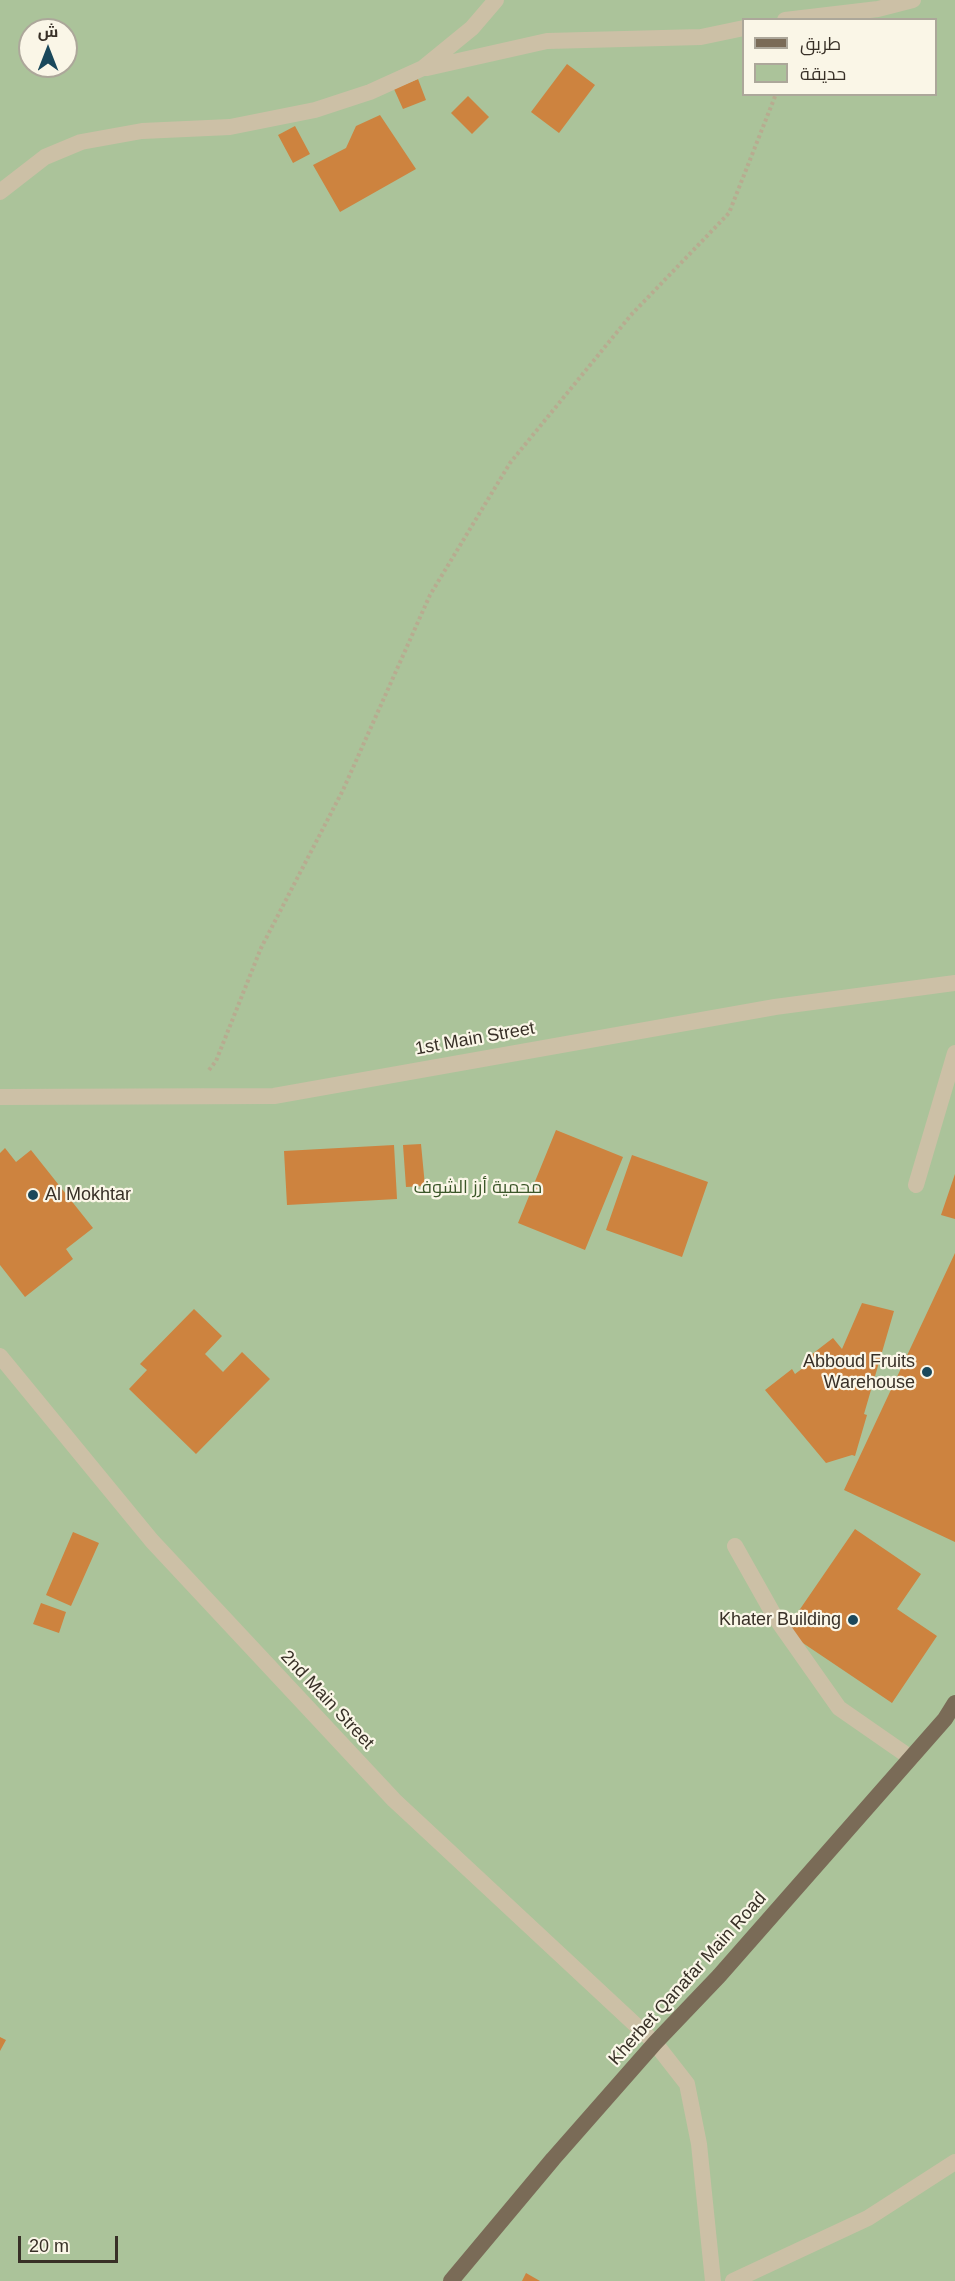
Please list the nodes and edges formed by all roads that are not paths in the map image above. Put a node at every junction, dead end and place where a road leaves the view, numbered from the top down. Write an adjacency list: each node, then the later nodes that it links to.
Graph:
1 (496, 0): 5 (street)
2 (913, 0): 3 (street)
3 (802, 18)
4 (742, 28): 5 (street)
5 (423, 68): 6 (street)
6 (0, 192)
7 (955, 983): 9 (street, 1st Main Street)
8 (955, 1053): 10 (street)
9 (0, 1097)
10 (916, 1185)
11 (0, 1356): 15 (street, 2nd Main Street)
12 (735, 1546): 14 (street)
13 (955, 1703): 14 (main road, Kherbet Qanafar Main Road)
14 (911, 1758): 15 (main road, Kherbet Qanafar Main Road)
15 (655, 2043): 17 (main road, Kherbet Qanafar Main Road); 18 (street, 2nd Main Street)
16 (955, 2162): 19 (street)
17 (451, 2281)
18 (713, 2281)
19 (733, 2281)

